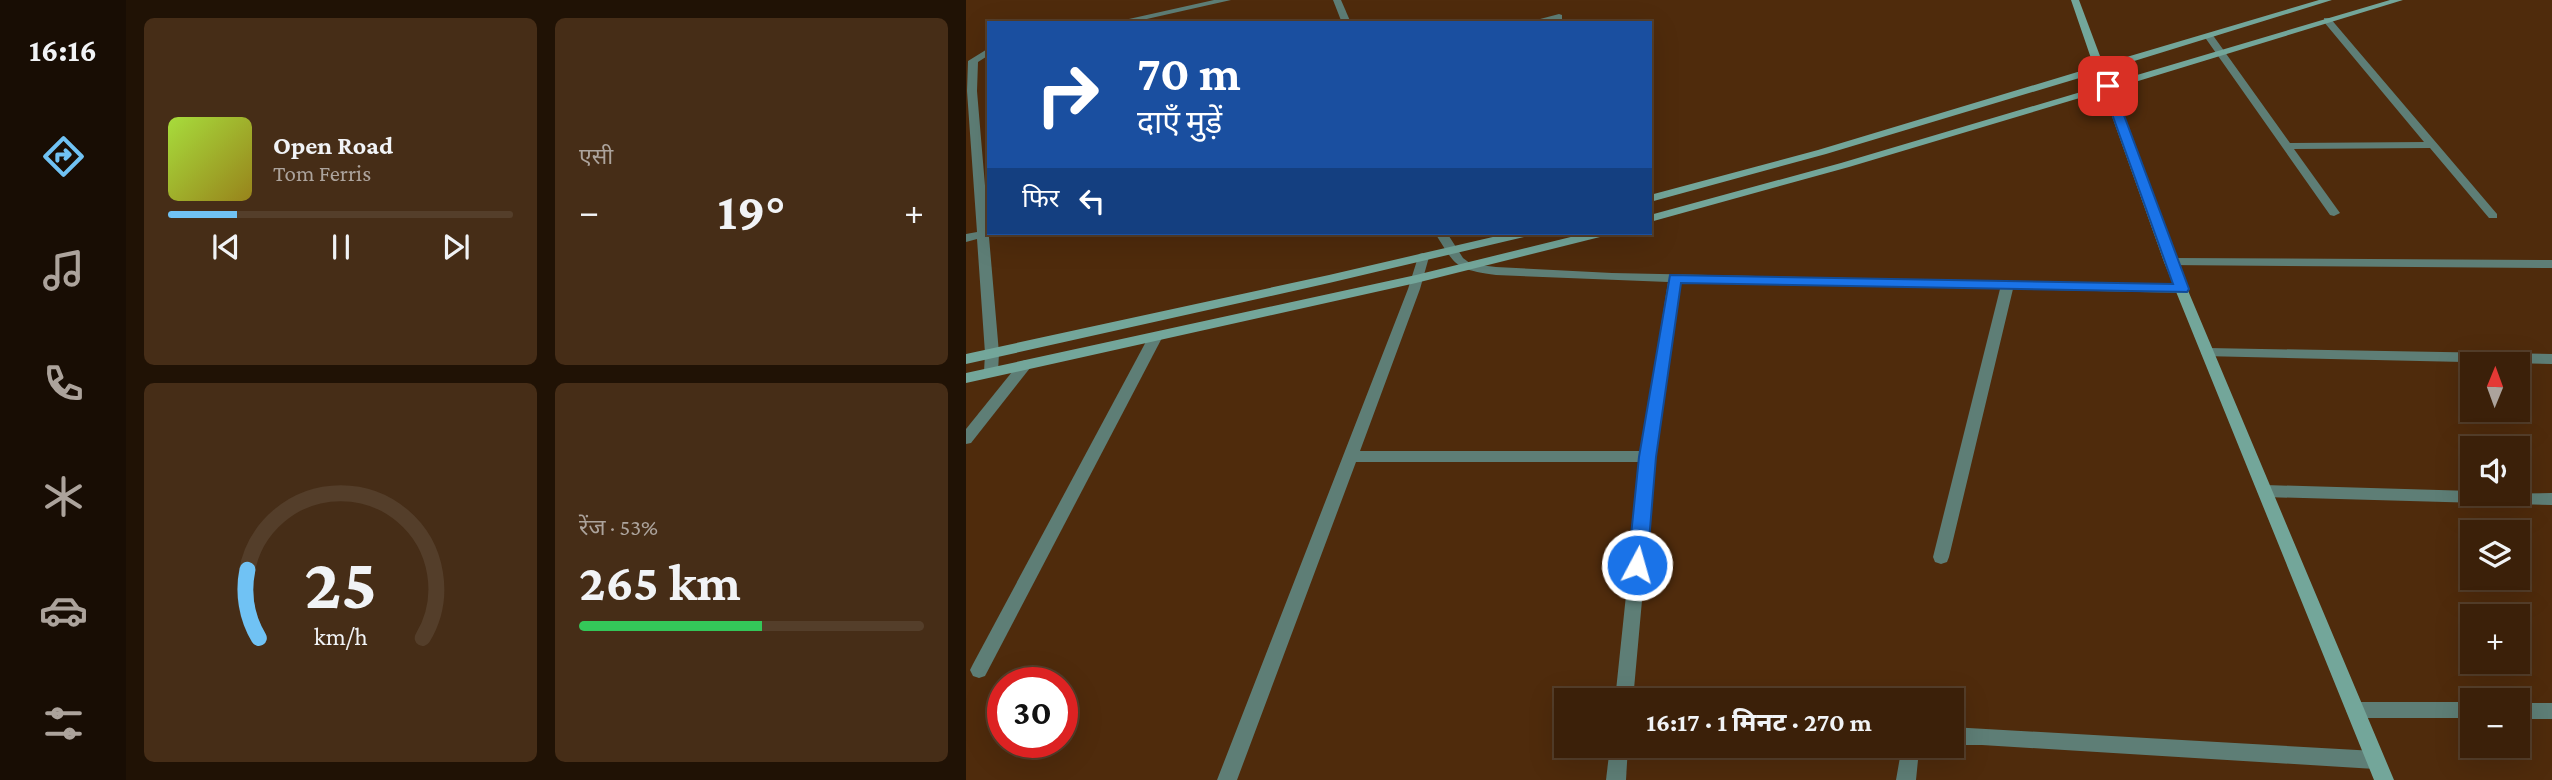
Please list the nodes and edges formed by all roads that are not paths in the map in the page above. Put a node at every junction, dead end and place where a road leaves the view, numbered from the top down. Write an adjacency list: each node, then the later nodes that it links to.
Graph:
1 (1227, 0): 8 (street)
2 (1337, 0): 9 (street)
3 (2075, 0): 14 (main road)
4 (2328, 0): 11 (main road)
5 (2399, 0): 7 (main road)
6 (1559, 18): 10 (street)
7 (2327, 20): 13 (main road); 17 (street)
8 (1125, 21)
9 (1346, 21)
10 (1541, 21)
11 (2209, 36): 13 (street); 14 (main road)
12 (987, 52): 16 (street)
13 (2221, 52): 15 (main road); 18 (street)
14 (2101, 66): 15 (main road); 20 (main road)
15 (2108, 86): 23 (main road); 31 (main road)
16 (969, 92): 19 (street)
17 (2431, 145): 18 (street); 22 (street)
18 (2289, 146): 21 (street)
19 (972, 174): 24 (street)
20 (1652, 198)
21 (2334, 213)
22 (2493, 216)
23 (1652, 218)
24 (986, 233): 28 (street); 39 (street)
25 (1442, 235): 29 (street)
26 (1516, 235): 29 (main road)
27 (1592, 235): 33 (main road)
28 (966, 238)
29 (1450, 252): 30 (main road); 33 (street)
30 (1423, 257): 35 (street); 39 (main road)
31 (2171, 262): 32 (street); 37 (main road)
32 (2552, 264)
33 (1468, 267): 34 (street); 35 (main road)
34 (1675, 278): 36 (street); 48 (street)
35 (1416, 279): 38 (main road); 47 (street)
36 (2007, 287): 37 (street); 51 (street)
37 (2182, 289): 40 (main road)
38 (1156, 336): 43 (main road); 52 (street)
39 (992, 353): 41 (main road); 44 (street)
40 (2208, 353): 42 (street); 49 (main road)
41 (966, 359)
42 (2552, 359)
43 (1025, 365): 44 (main road); 46 (street)
44 (990, 372): 45 (main road)
45 (966, 378)
46 (966, 439)
47 (1350, 456): 48 (street); 62 (street)
48 (1648, 457): 53 (street)
49 (2265, 491): 50 (street); 54 (main road)
50 (2552, 499)
51 (1941, 557)
52 (979, 670)
53 (1625, 688)
54 (2354, 710): 55 (street); 61 (main road)
55 (2460, 710)
56 (2530, 711): 57 (street)
57 (2552, 711)
58 (1964, 736): 61 (street)
59 (1618, 758): 63 (street)
60 (1909, 758): 64 (street)
61 (2375, 760): 65 (main road)
62 (1227, 780)
63 (1616, 780)
64 (1906, 780)
65 (2384, 780)

